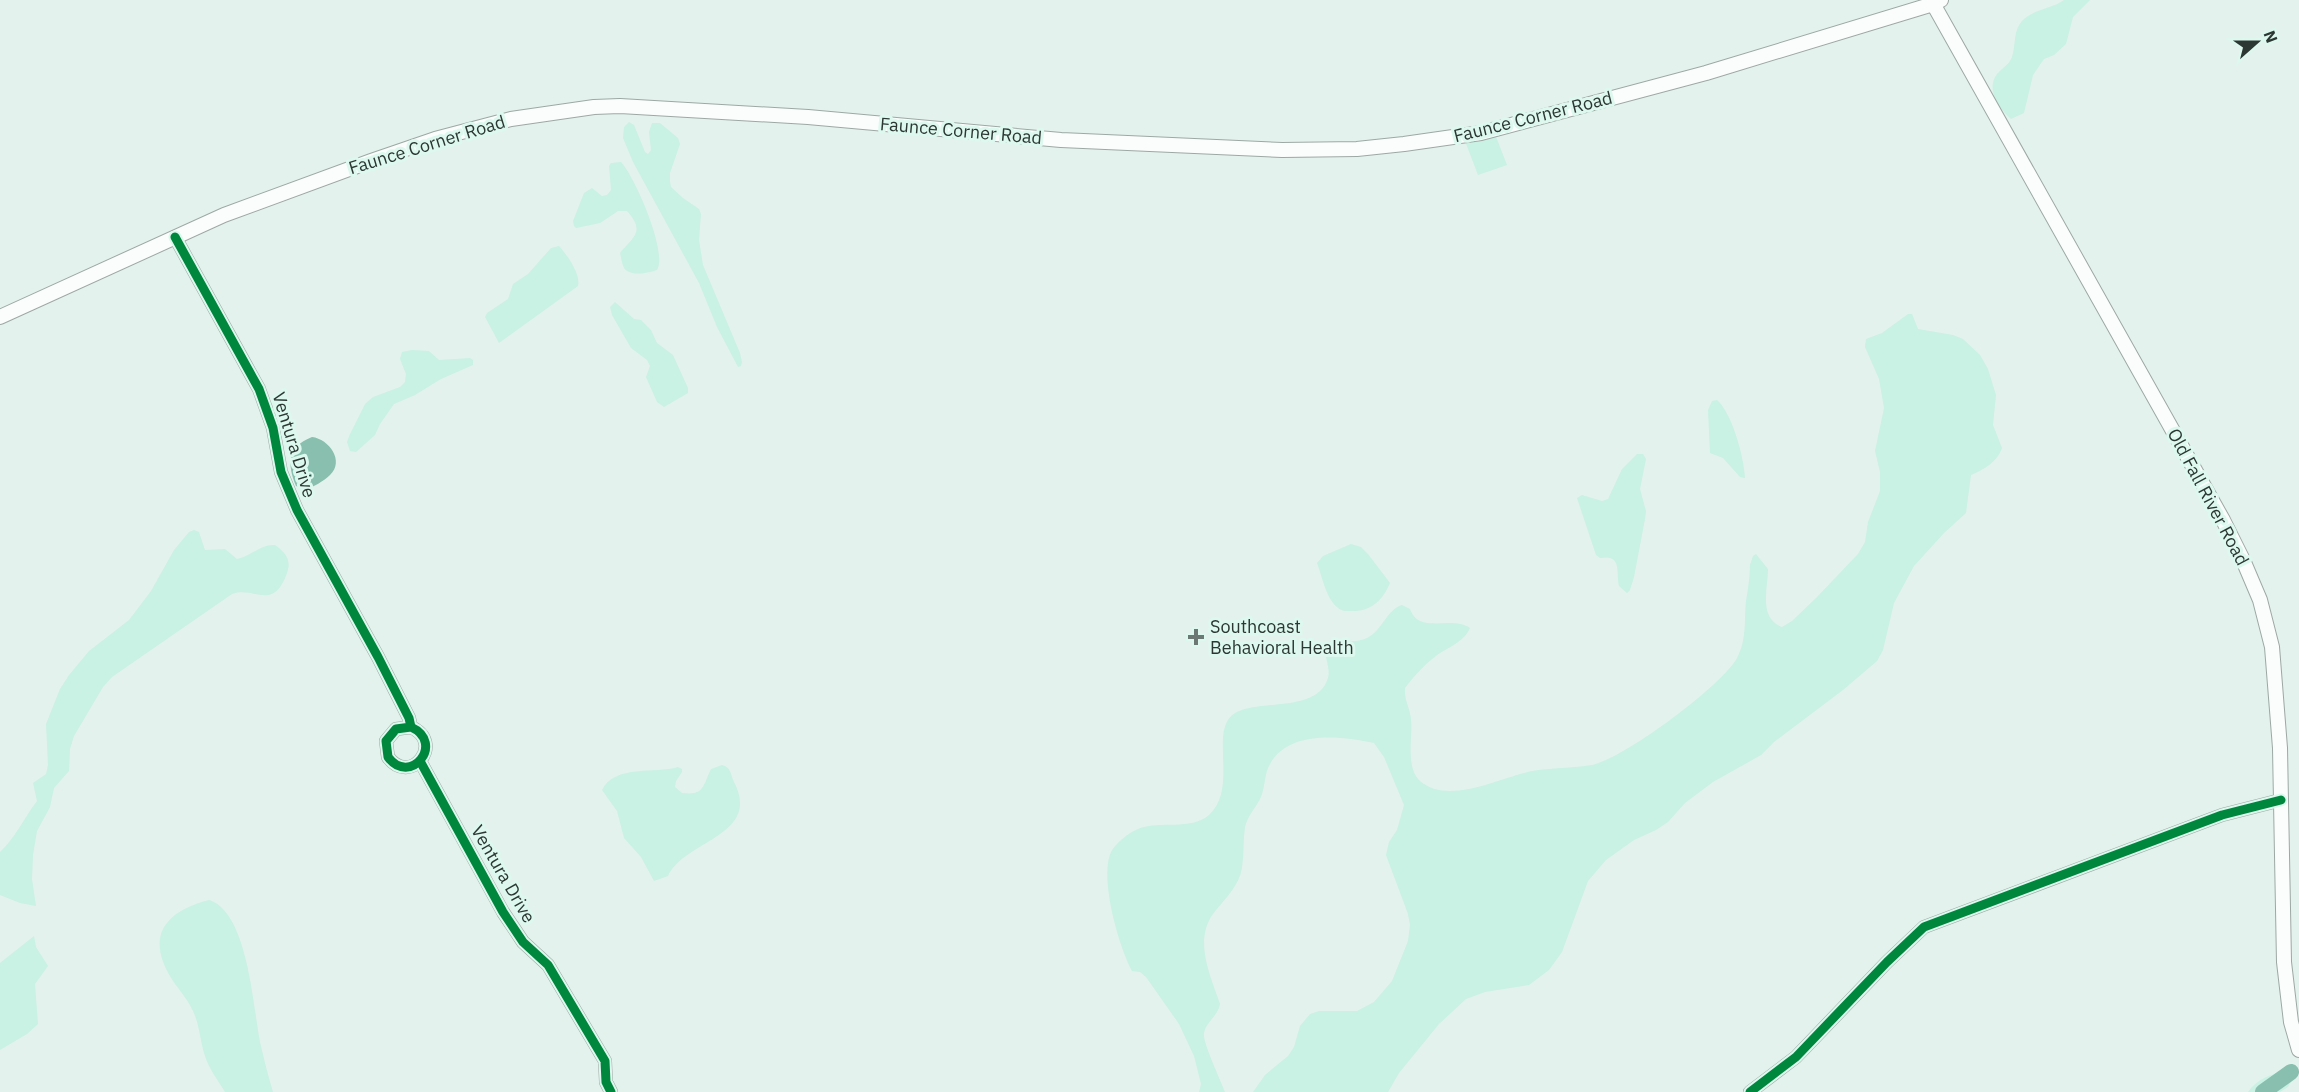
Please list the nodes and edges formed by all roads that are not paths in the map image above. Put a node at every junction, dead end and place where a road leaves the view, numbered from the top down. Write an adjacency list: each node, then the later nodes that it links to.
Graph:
1 (1935, 1): 2 (main road, Faunce Corner Road); 6 (main road, Old Fall River Road)
2 (175, 237): 3 (main road, Faunce Corner Road); 4 (street, Ventura Drive)
3 (0, 317)
4 (411, 727): 5 (street, Ventura Drive); 5 (street)
5 (420, 761): 8 (street, Ventura Drive)
6 (2281, 800): 7 (main road, Old Fall River Road); 9 (street)
7 (2299, 1050)
8 (611, 1092)
9 (1750, 1092)

